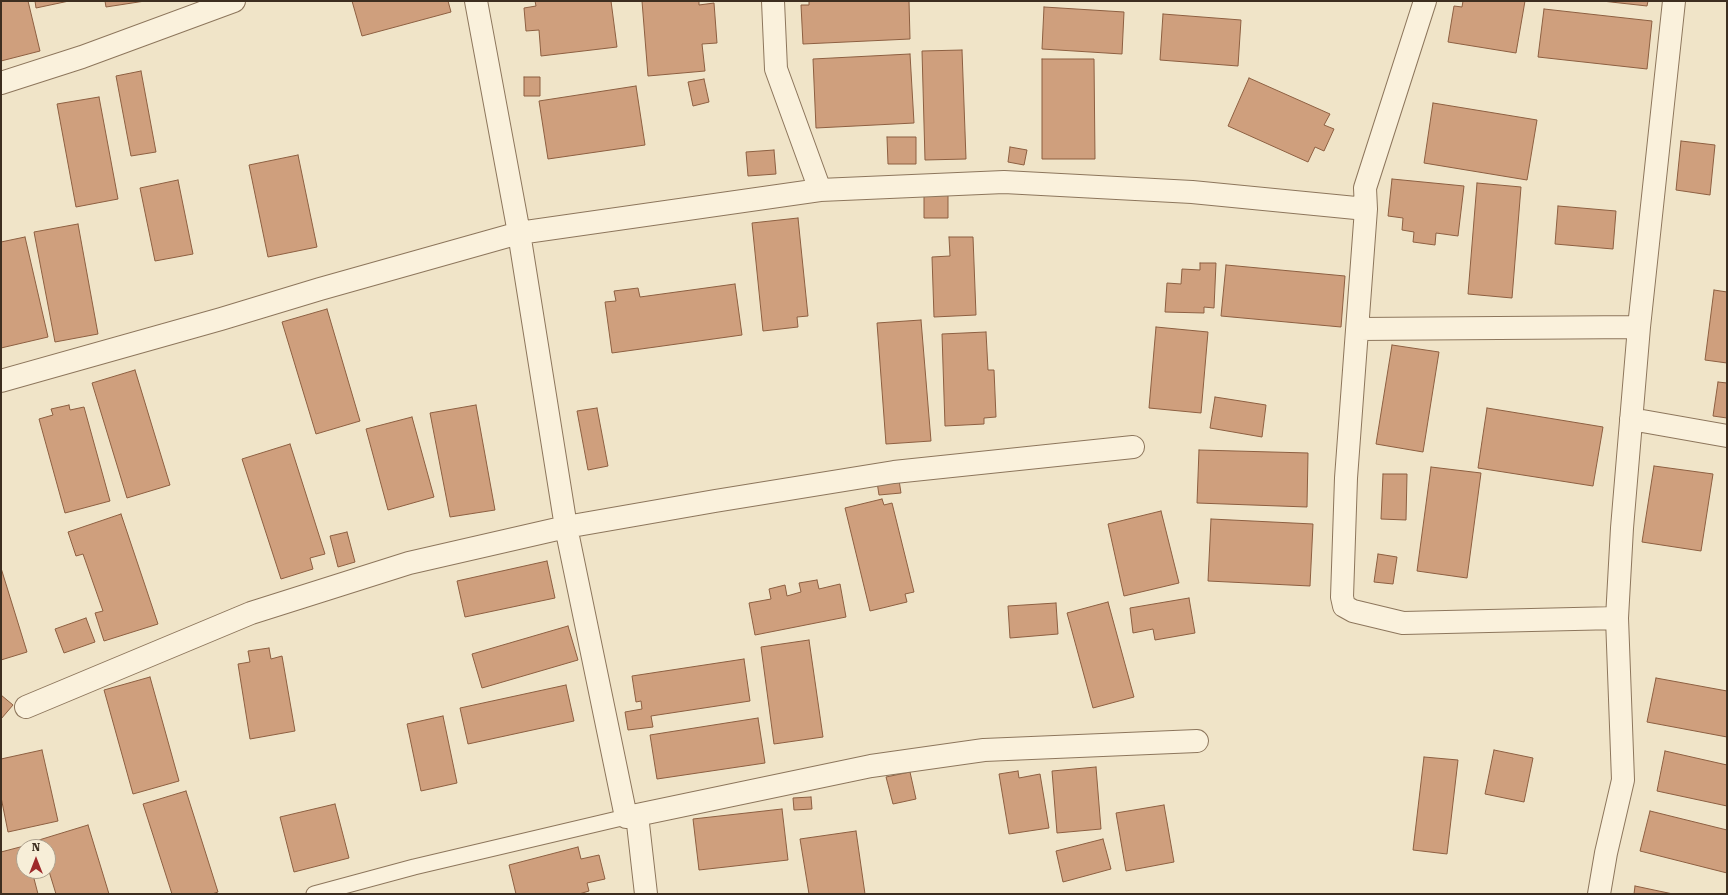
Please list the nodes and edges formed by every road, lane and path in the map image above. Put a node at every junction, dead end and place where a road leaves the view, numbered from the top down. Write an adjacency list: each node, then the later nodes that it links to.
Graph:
1 (234, 1): 6 (street)
2 (476, 1): 9 (street)
3 (773, 1): 7 (street)
4 (1425, 1): 8 (street)
5 (1674, 1): 10 (street)
6 (1, 83)
7 (820, 190): 8 (street); 9 (street)
8 (1366, 209): 11 (street)
9 (519, 233): 12 (street); 16 (street)
10 (1639, 326): 11 (street); 13 (street)
11 (1358, 329): 17 (street)
12 (1, 381)
13 (1631, 419): 14 (street); 17 (street)
14 (1727, 436)
15 (1133, 447): 16 (street)
16 (566, 527): 18 (street); 20 (street)
17 (1618, 618): 23 (street)
18 (26, 707)
19 (1197, 741): 20 (street)
20 (631, 816): 21 (lane); 22 (street)
21 (314, 894)
22 (646, 894)
23 (1599, 894)

